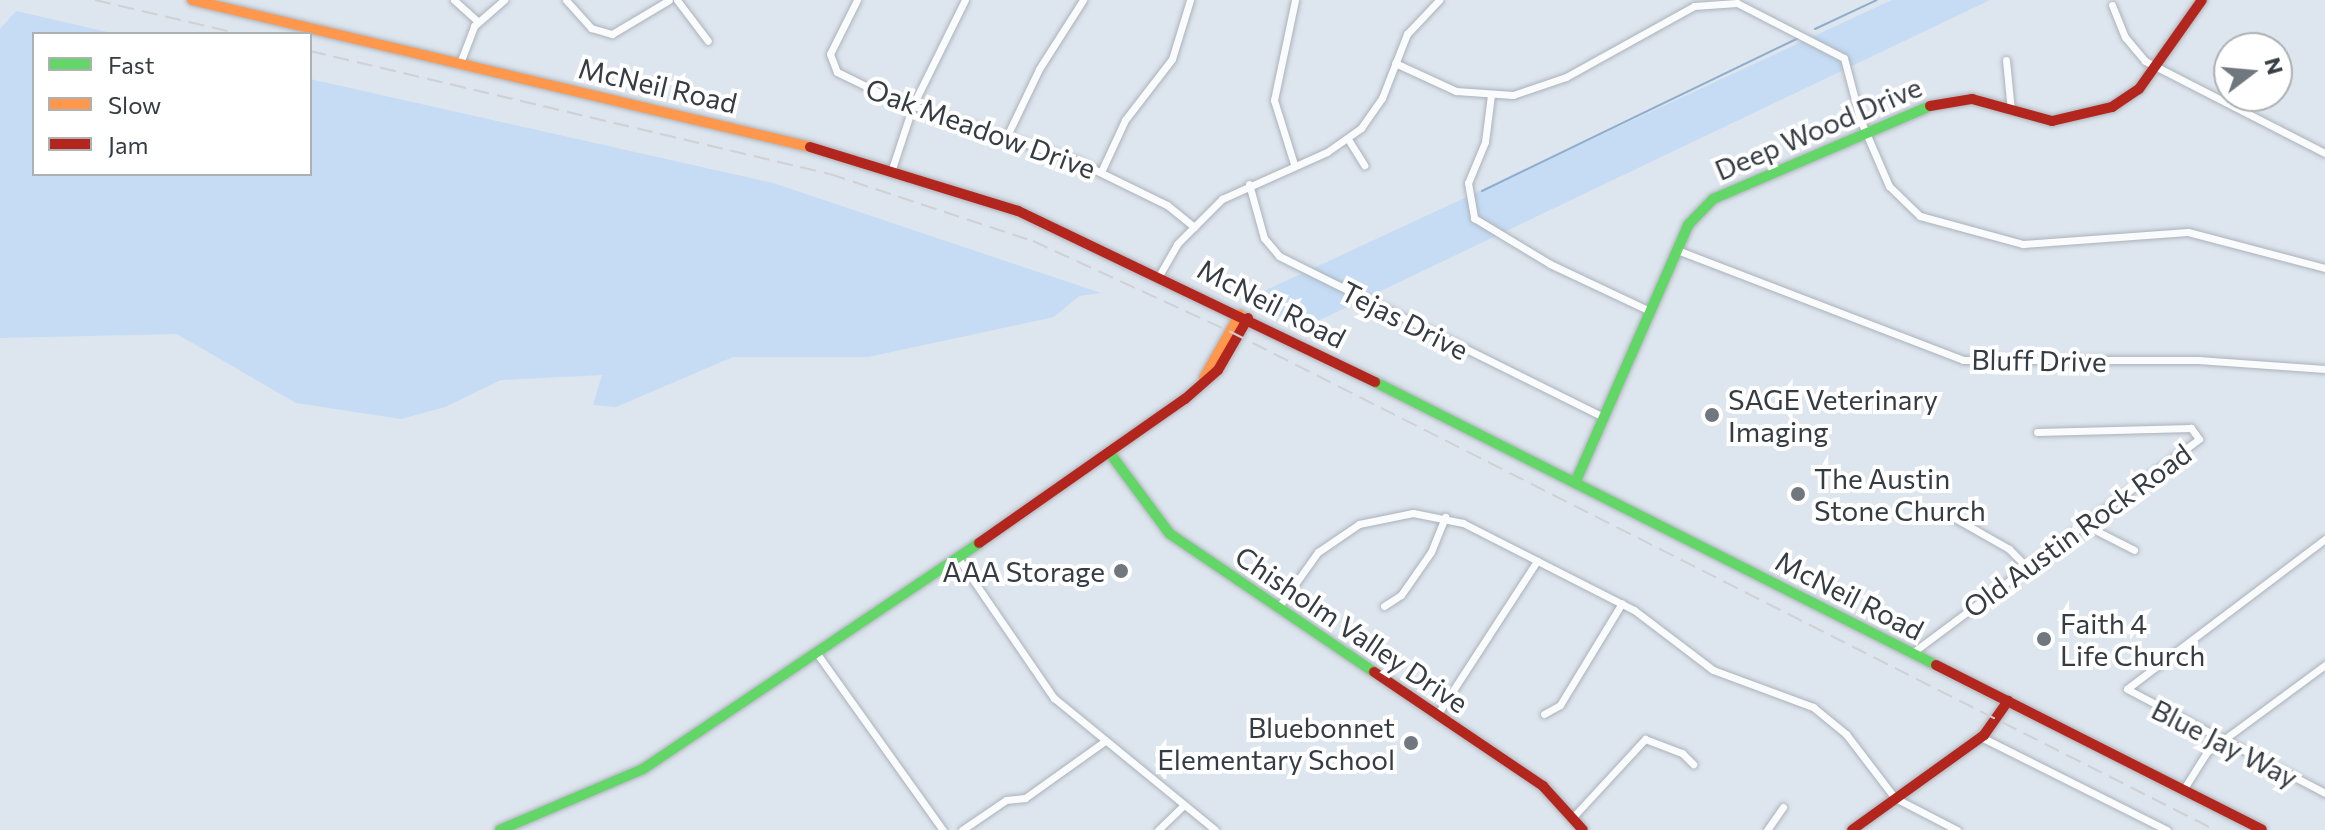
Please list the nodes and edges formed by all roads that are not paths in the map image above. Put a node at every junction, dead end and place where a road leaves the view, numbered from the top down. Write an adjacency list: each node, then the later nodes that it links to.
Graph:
1 (192, 0): 20 (main road, McNeil Road)
2 (454, 0): 17 (street)
3 (504, 0): 17 (street)
4 (566, 0): 5 (street)
5 (669, 0)
6 (677, 0): 18 (street)
7 (857, 0): 24 (street, Oak Meadow Drive)
8 (965, 0): 24 (street)
9 (1083, 0): 27 (street)
10 (1190, 0): 33 (street)
11 (1295, 0): 30 (street)
12 (1439, 0): 21 (street)
13 (1762, 0): 16 (street)
14 (2202, 0): 22 (main road, Deep Wood Drive)
15 (2112, 5): 22 (street)
16 (1757, 9): 23 (street); 26 (street)
17 (477, 21): 20 (street)
18 (708, 41)
19 (2006, 60): 25 (street)
20 (460, 63): 32 (main road, McNeil Road)
21 (1395, 63): 23 (street); 28 (street)
22 (2155, 67): 25 (main road, Deep Wood Drive); 29 (street)
23 (1491, 95): 39 (street)
24 (913, 105): 27 (street, Oak Meadow Drive); 32 (street)
25 (2011, 111): 26 (main road, Deep Wood Drive)
26 (1866, 132): 36 (main road, Deep Wood Drive); 37 (street)
27 (1006, 138): 33 (street, Oak Meadow Drive)
28 (1348, 139): 30 (street); 31 (street)
29 (2325, 153)
30 (1294, 164): 34 (street)
31 (1364, 165)
32 (892, 169): 38 (main road, McNeil Road)
33 (1101, 172): 35 (street, Oak Meadow Drive)
34 (1249, 184): 35 (street); 42 (street, Tejas Drive)
35 (1194, 227): 38 (street)
36 (1677, 250): 39 (main road, Deep Wood Drive); 41 (street, Bluff Drive)
37 (2325, 268)
38 (1160, 274): 40 (main road, McNeil Road)
39 (1650, 311): 42 (main road, Deep Wood Drive)
40 (1244, 316): 44 (main road); 45 (main road, McNeil Road)
41 (2325, 369)
42 (1604, 417): 45 (main road, Deep Wood Drive)
43 (2037, 432): 48 (street, Old Austin Rock Road)
44 (1109, 452): 51 (main road); 56 (main road, Chisholm Valley Drive)
45 (1575, 483): 57 (main road, McNeil Road)
46 (1944, 512): 53 (street)
47 (1445, 517): 52 (street); 55 (street); 56 (street)
48 (2085, 525): 50 (street); 53 (street, Old Austin Rock Road)
49 (2325, 539): 66 (street, Blue Jay Way)
50 (2134, 550)
51 (958, 558): 58 (main road); 65 (street)
52 (1537, 561): 54 (street); 62 (street)
53 (2027, 567): 57 (street, Old Austin Rock Road)
54 (1622, 603): 61 (street); 72 (street)
55 (1384, 606)
56 (1278, 608): 62 (main road, Chisholm Valley Drive)
57 (1912, 653): 60 (main road, McNeil Road)
58 (818, 655): 76 (main road); 79 (street)
59 (2325, 665): 66 (street)
60 (2008, 701): 63 (main road); 70 (main road, McNeil Road)
61 (1544, 714)
62 (1437, 715): 75 (main road, Chisholm Valley Drive)
63 (1994, 723): 64 (main road); 67 (street); 68 (main road)
64 (1981, 737): 67 (street); 68 (main road)
65 (1105, 741): 73 (street); 80 (street)
66 (2219, 742): 70 (street); 71 (street, Blue Jay Way)
67 (2006, 750): 87 (street)
68 (1954, 755): 72 (main road)
69 (1693, 764): 75 (street)
70 (2183, 790): 88 (main road, McNeil Road)
71 (2325, 793)
72 (1895, 798): 85 (main road); 86 (street)
73 (1184, 805): 81 (street); 82 (street)
74 (1783, 807): 84 (street)
75 (1574, 816): 83 (main road, Chisholm Valley Drive)
76 (529, 826): 77 (main road)
77 (514, 828): 78 (main road)
78 (500, 830)
79 (943, 830)
80 (962, 830)
81 (1158, 830)
82 (1215, 830)
83 (1583, 830)
84 (1767, 830)
85 (1852, 830)
86 (1957, 830)
87 (2167, 830)
88 (2262, 830)

